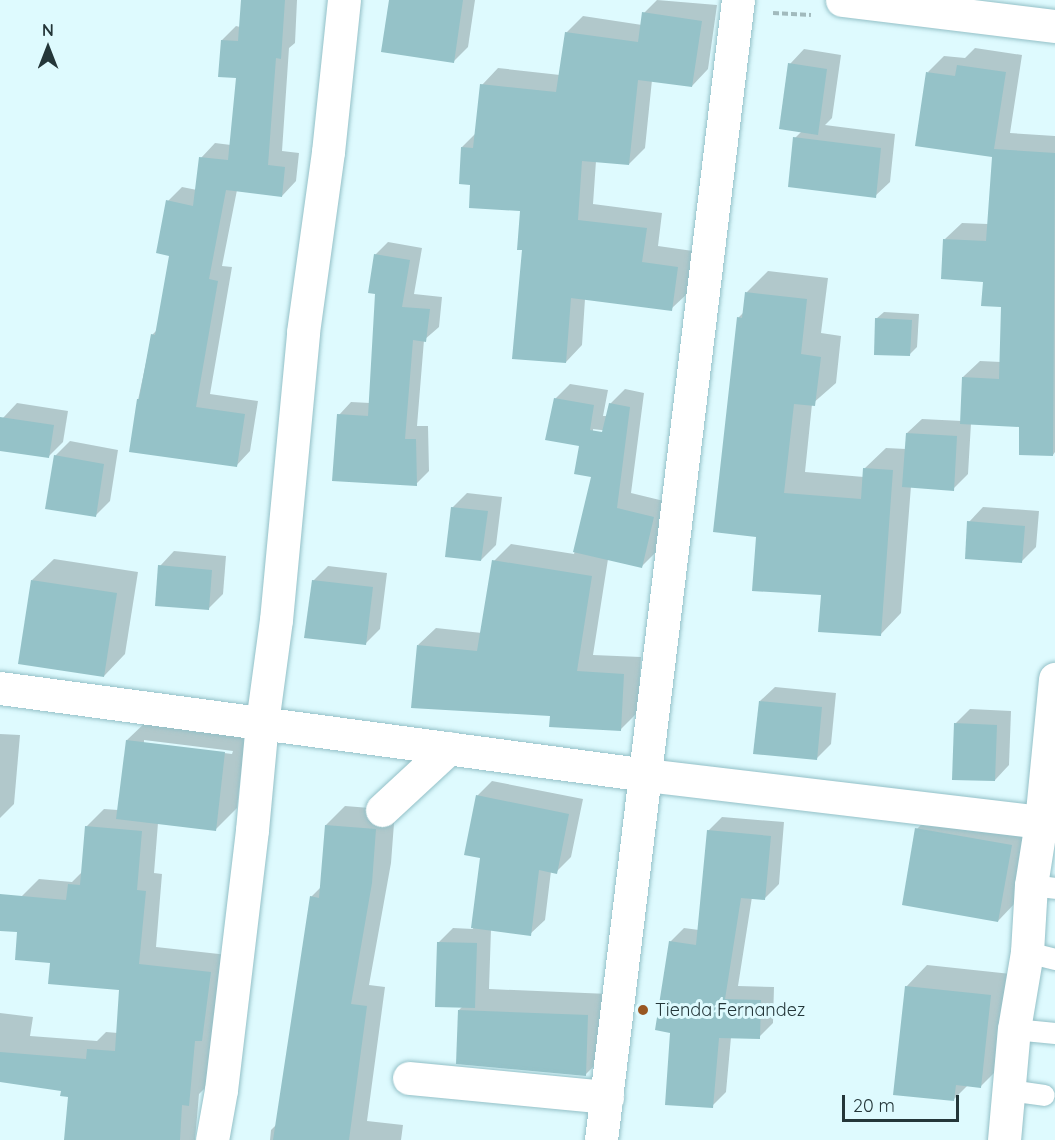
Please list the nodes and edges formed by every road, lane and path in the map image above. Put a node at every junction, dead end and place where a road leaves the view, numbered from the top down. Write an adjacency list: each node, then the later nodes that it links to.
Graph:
1 (344, 0): 7 (street)
2 (738, 0): 9 (street)
3 (842, 0): 4 (street)
4 (1055, 26)
5 (1055, 679): 11 (street)
6 (0, 688): 7 (street)
7 (262, 723): 8 (street); 20 (street)
8 (449, 748): 9 (street); 10 (street)
9 (647, 775): 11 (street); 19 (street)
10 (382, 810)
11 (1048, 823): 12 (street)
12 (1043, 887): 13 (street)
13 (1041, 956): 14 (street)
14 (1014, 1029): 15 (lane); 17 (street)
15 (1055, 1033)
16 (409, 1078): 19 (street)
17 (1009, 1090): 18 (lane); 22 (street)
18 (1044, 1095)
19 (607, 1097): 21 (street)
20 (212, 1140)
21 (601, 1140)
22 (1004, 1140)

